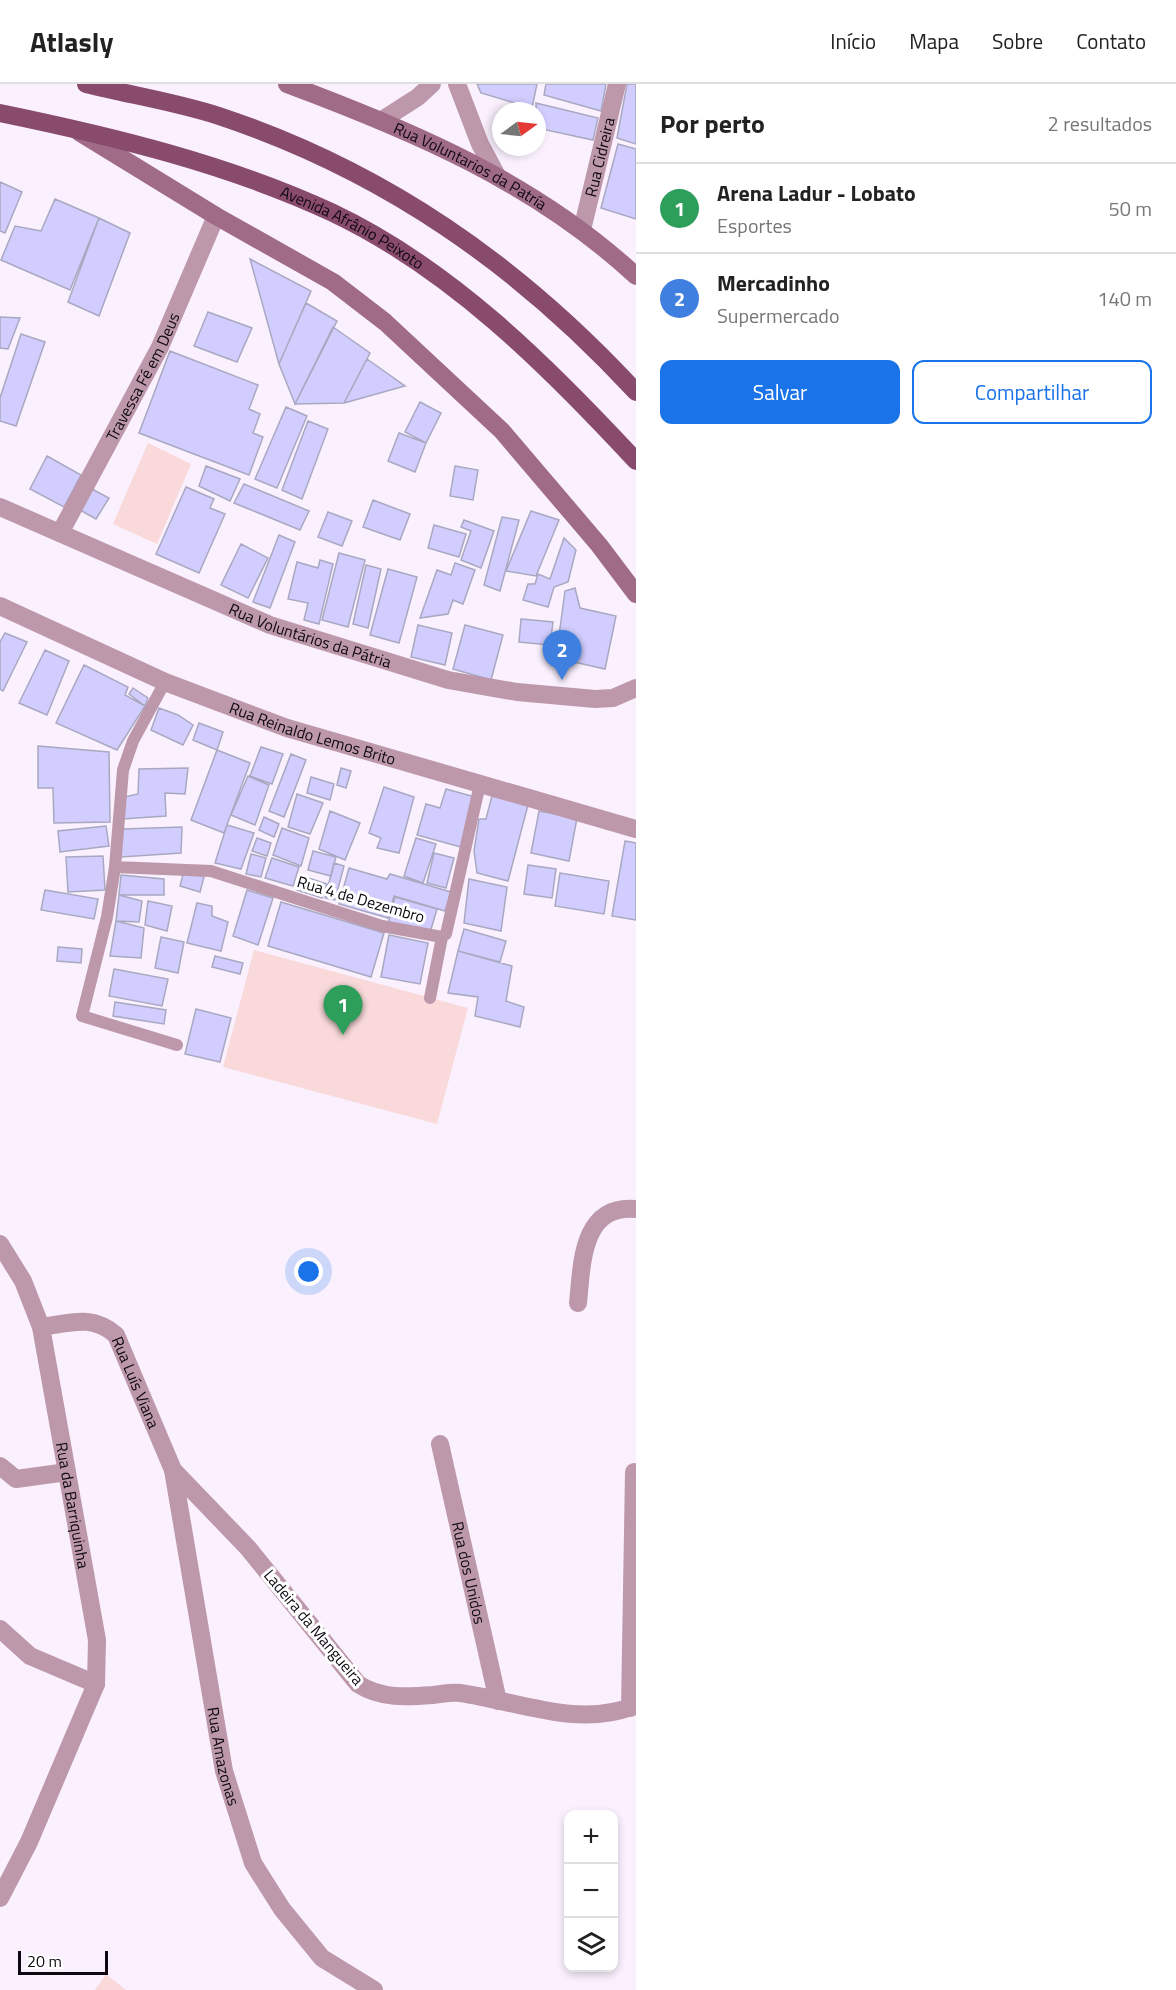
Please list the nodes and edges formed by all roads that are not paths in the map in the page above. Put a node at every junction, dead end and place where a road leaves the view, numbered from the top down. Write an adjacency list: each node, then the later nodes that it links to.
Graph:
1 (86, 84): 13 (main road)
2 (287, 84): 7 (street, Rua Voluntarios da Patría)
3 (432, 84): 7 (street)
4 (457, 84): 9 (street)
5 (617, 84): 11 (street, Rua Cidreira)
6 (0, 113): 8 (main road, Avenida Afrânio Peixoto)
7 (382, 120): 9 (street, Rua Voluntarios da Patría)
8 (72, 128): 10 (street); 14 (main road, Avenida Afrânio Peixoto)
9 (496, 174): 11 (street, Rua Voluntarios da Patría)
10 (216, 216): 16 (street, Travessa Fé em Deus); 17 (street)
11 (582, 230): 12 (street, Rua Voluntarios da Patría)
12 (636, 276)
13 (636, 392)
14 (636, 461)
15 (0, 507): 16 (street, Rua Voluntários da Pátria)
16 (60, 533): 20 (street, Rua Voluntários da Pátria)
17 (636, 594)
18 (0, 606): 19 (street, Rua Reinaldo Lemos Brito)
19 (165, 682): 21 (street, Rua Reinaldo Lemos Brito); 23 (lane)
20 (636, 688)
21 (480, 784): 22 (street, Rua Reinaldo Lemos Brito); 24 (lane, Rua 4 de Dezembro)
22 (636, 829)
23 (115, 867): 24 (lane, Rua 4 de Dezembro); 26 (lane)
24 (442, 937): 25 (lane)
25 (430, 998)
26 (177, 1045)
27 (636, 1209): 29 (street)
28 (0, 1244): 30 (street, Rua da Barriquinha)
29 (578, 1303)
30 (41, 1327): 33 (street, Rua Luís Viana); 34 (street, Rua da Barriquinha)
31 (440, 1444): 38 (street, Rua dos Unidos)
32 (0, 1466): 34 (street)
33 (173, 1470): 38 (street, Ladeira da Mangueira); 41 (street, Rua Amazonas)
34 (67, 1472): 37 (street, Rua da Barriquinha)
35 (634, 1472): 39 (street)
36 (0, 1629): 37 (street)
37 (96, 1684): 40 (street)
38 (498, 1701): 39 (street, Ladeira da Mangueira)
39 (633, 1707)
40 (0, 1898)
41 (374, 1990)

